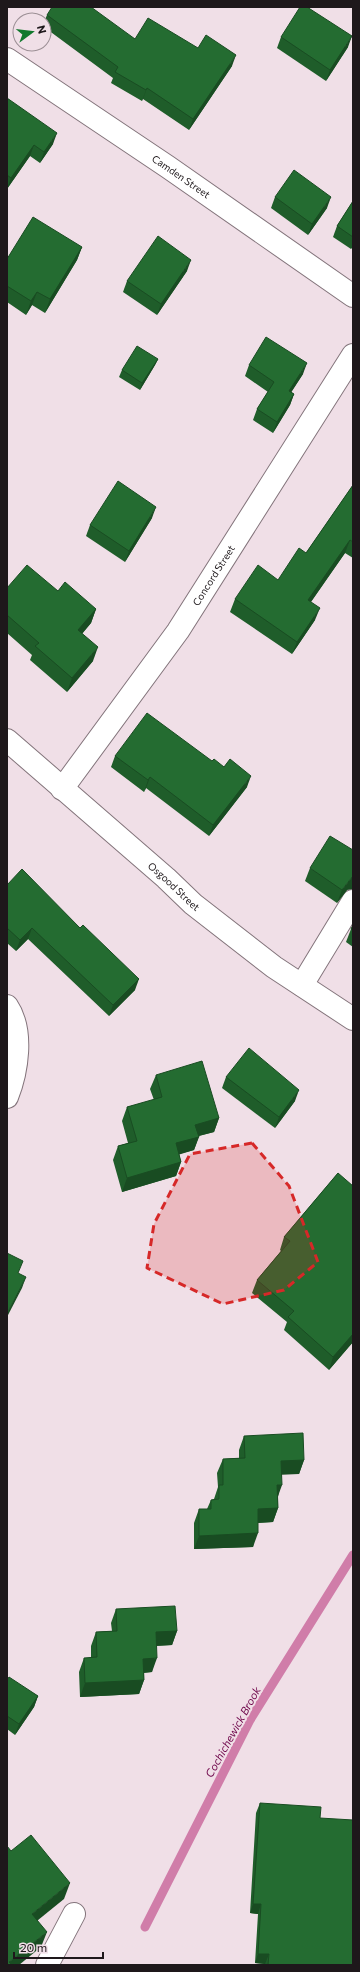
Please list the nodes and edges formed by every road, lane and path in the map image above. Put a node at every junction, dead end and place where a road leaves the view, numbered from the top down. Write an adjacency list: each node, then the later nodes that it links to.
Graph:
1 (7, 58): 2 (street, Camden Street)
2 (353, 296)
3 (353, 355): 5 (street, Concord Street)
4 (7, 740): 5 (street, Osgood Street)
5 (62, 788): 7 (street, Osgood Street)
6 (353, 901): 7 (street)
7 (302, 985): 9 (street, Osgood Street)
8 (7, 1006): 10 (street)
9 (353, 1019)
10 (7, 1097)
11 (74, 1914): 12 (street)
12 (47, 1965)

